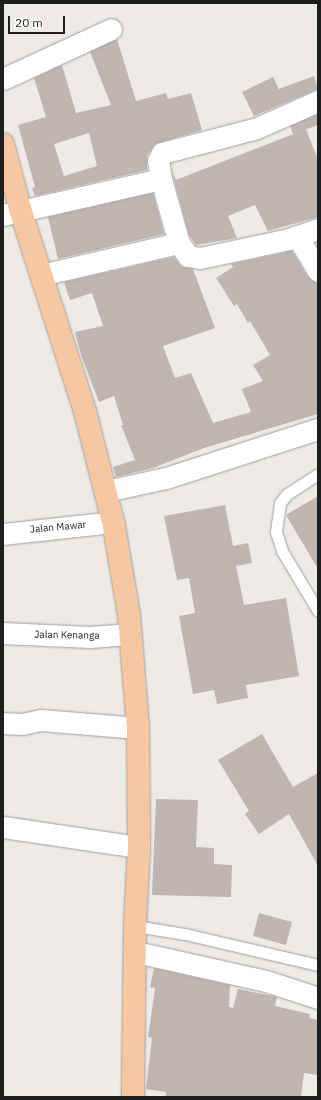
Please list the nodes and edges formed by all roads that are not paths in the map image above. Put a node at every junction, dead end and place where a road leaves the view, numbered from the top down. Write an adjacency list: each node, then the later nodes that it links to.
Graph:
1 (111, 29): 2 (street)
2 (3, 79)
3 (318, 101): 5 (street)
4 (3, 144): 6 (main road)
5 (161, 179): 6 (street); 9 (street)
6 (12, 213): 11 (main road)
7 (318, 229): 8 (street)
8 (297, 236): 9 (street); 10 (street)
9 (179, 243): 11 (street)
10 (318, 271)
11 (41, 274): 14 (main road)
12 (318, 429): 14 (street)
13 (318, 474): 17 (lane)
14 (106, 491): 15 (main road)
15 (113, 522): 16 (street, Jalan Mawar); 19 (main road)
16 (3, 534)
17 (318, 611)
18 (3, 633): 19 (street, Jalan Kenanga)
19 (130, 634): 21 (main road)
20 (3, 723): 21 (street)
21 (138, 728): 23 (main road)
22 (3, 827): 23 (street)
23 (139, 847): 24 (main road)
24 (135, 926): 25 (main road); 26 (lane)
25 (136, 952): 27 (street); 28 (main road)
26 (318, 965)
27 (318, 998)
28 (132, 1097)

